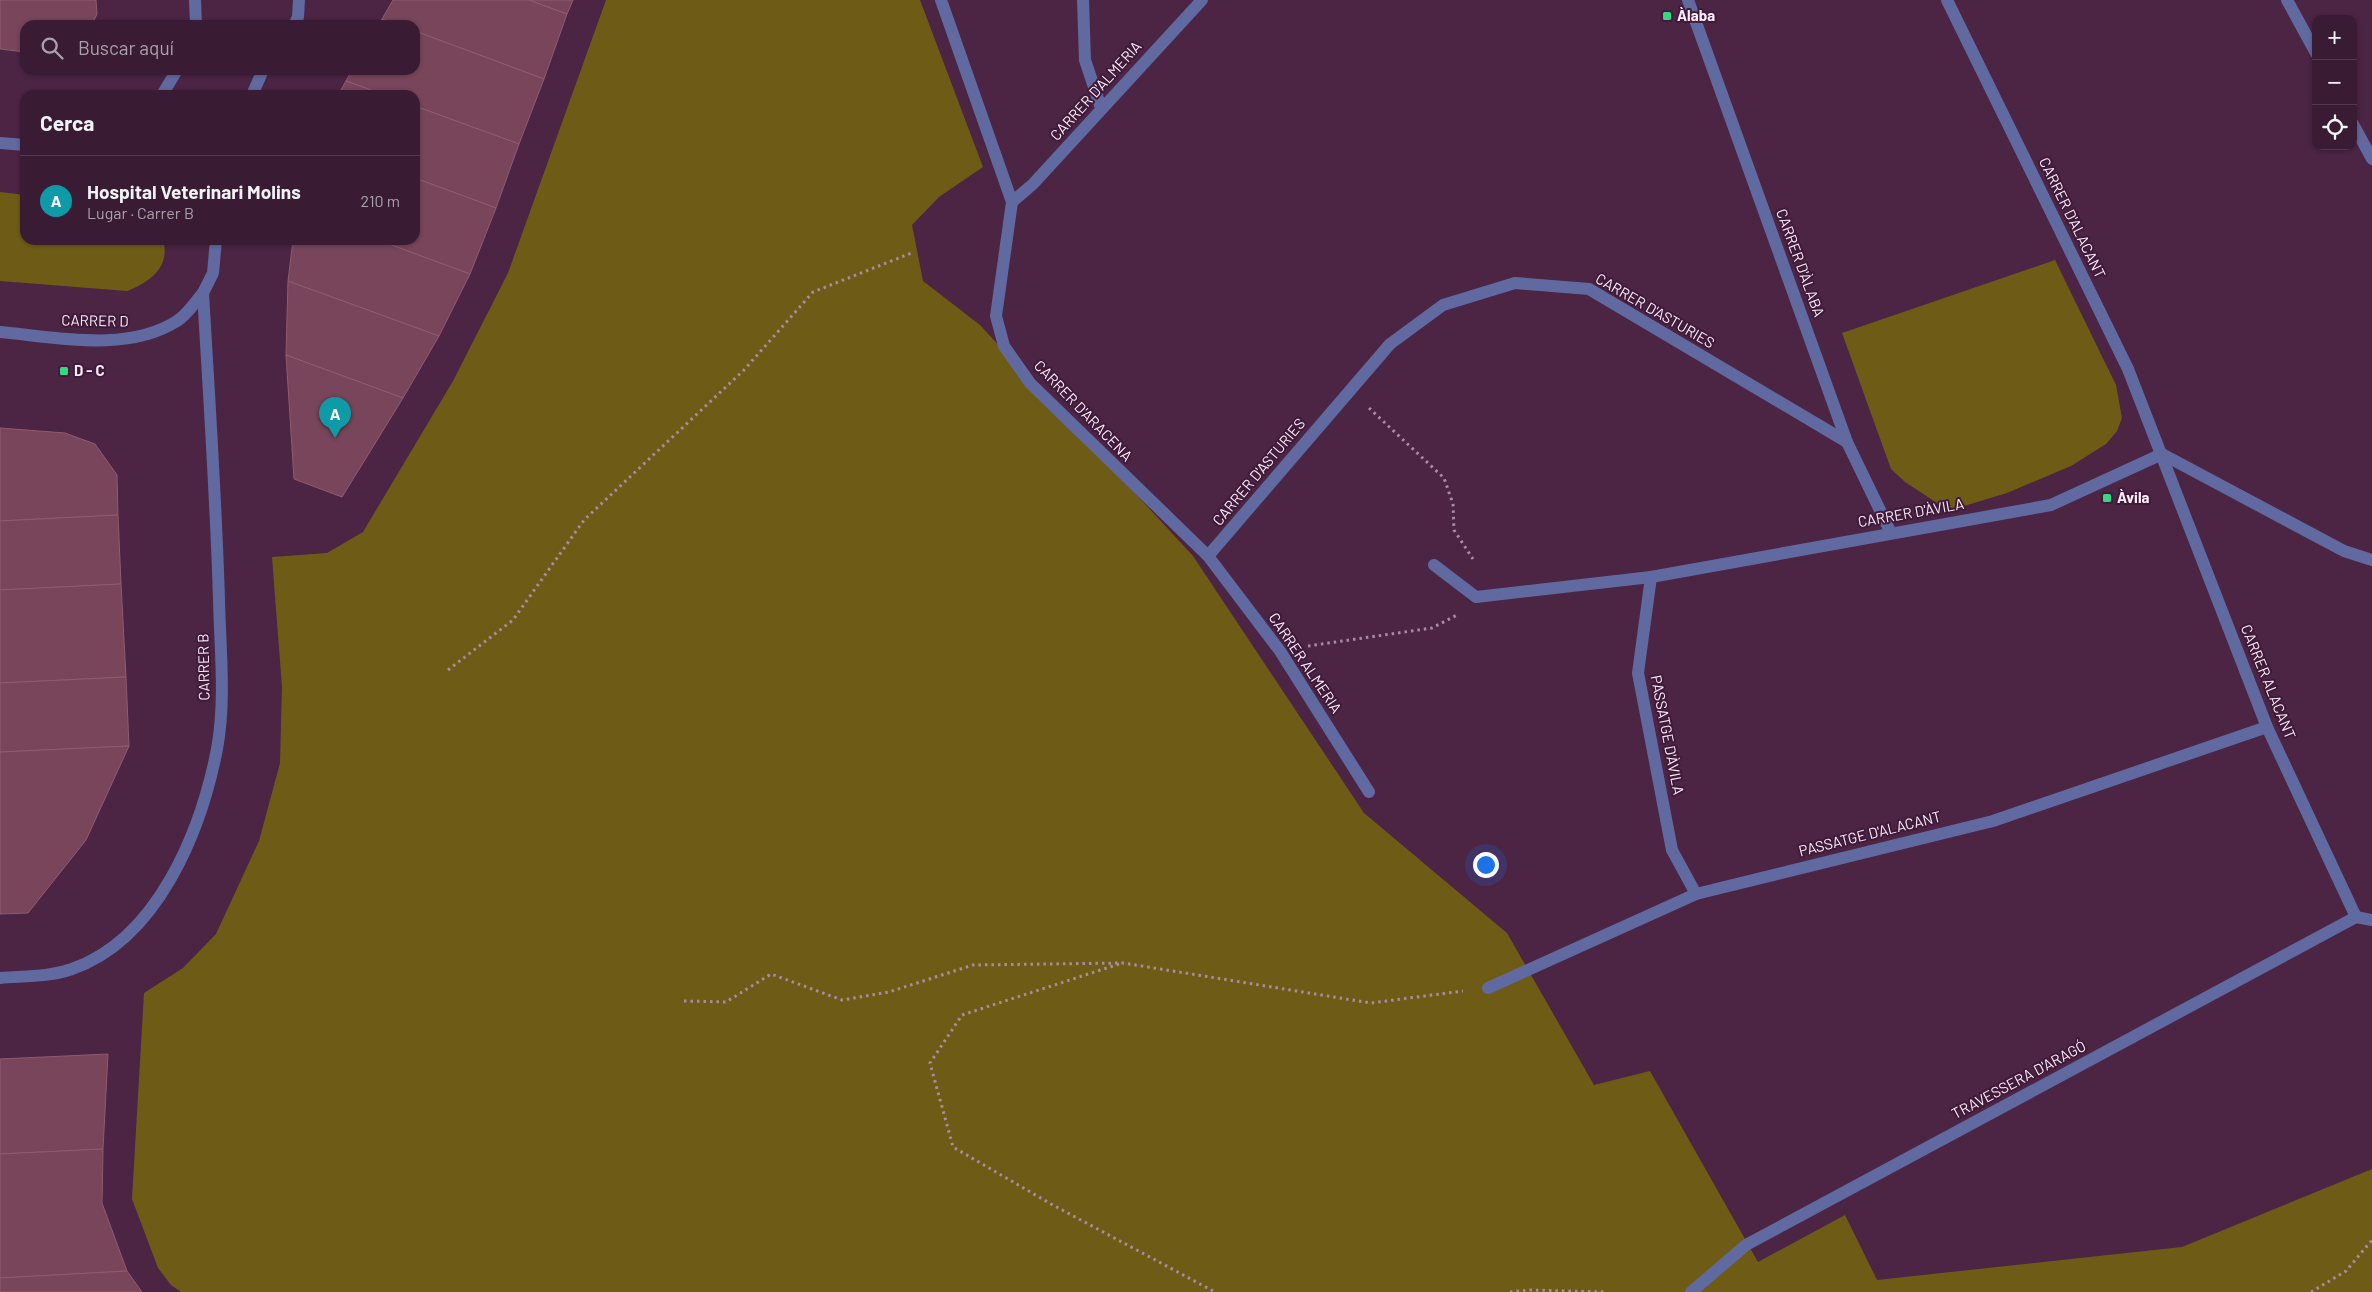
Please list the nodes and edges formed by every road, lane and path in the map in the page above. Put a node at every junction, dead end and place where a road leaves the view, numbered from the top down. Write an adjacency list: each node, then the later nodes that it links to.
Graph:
1 (195, 0): 9 (street)
2 (299, 0): 10 (street)
3 (942, 0): 21 (street, CARRER D'ARACENA)
4 (1082, 0): 16 (street)
5 (1202, 0): 16 (street, CARRER D'ALMERIA)
6 (1688, 0): 27 (street, CARRER D'ÀLABA)
7 (1946, 0): 28 (street, CARRER D'ALACANT)
8 (2288, 0): 11 (street)
9 (196, 20)
10 (296, 20)
11 (2312, 45)
12 (174, 75): 14 (street)
13 (260, 75): 15 (street)
14 (165, 90)
15 (254, 90)
16 (1101, 108): 21 (street, CARRER D'ALMERIA)
17 (2357, 131): 20 (street)
18 (0, 143): 19 (street)
19 (20, 145)
20 (2372, 159)
21 (1012, 202): 30 (street, CARRER D'ARACENA)
22 (215, 245): 24 (street, CARRER B)
23 (914, 252): 37 (path)
24 (203, 293): 25 (street, CARRER D); 44 (street, CARRER B)
25 (0, 332)
26 (1366, 406): 34 (path)
27 (1847, 442): 29 (street, CARRER D'ÀLABA); 30 (street, CARRER D'ASTURIES)
28 (2162, 454): 29 (street, CARRER D'ÀVILA); 31 (street); 38 (street, CARRER ALACANT)
29 (1891, 533): 33 (street, CARRER D'ÀVILA)
30 (1208, 556): 39 (street, CARRER ALMERIA)
31 (2372, 560)
32 (1434, 565): 34 (street)
33 (1651, 577): 34 (street, CARRER D'ÀVILA); 40 (street, PASSATGE D'ÀVILA)
34 (1476, 597)
35 (1432, 628): 36 (path)
36 (1320, 643)
37 (448, 670)
38 (2267, 727): 40 (street, PASSATGE D'ALACANT); 41 (street, CARRER ALACANT)
39 (1370, 792)
40 (1696, 894): 45 (street, PASSATGE D'ALACANT)
41 (2356, 917): 42 (street); 51 (street, TRAVESSERA D'ARAGÓ)
42 (2372, 920)
43 (1123, 963): 45 (path); 46 (path); 48 (path)
44 (0, 978)
45 (1488, 988)
46 (684, 1001)
47 (2372, 1240): 52 (path)
48 (1215, 1292)
49 (1510, 1292): 50 (path)
50 (1607, 1292)
51 (1691, 1292)
52 (2311, 1292)

